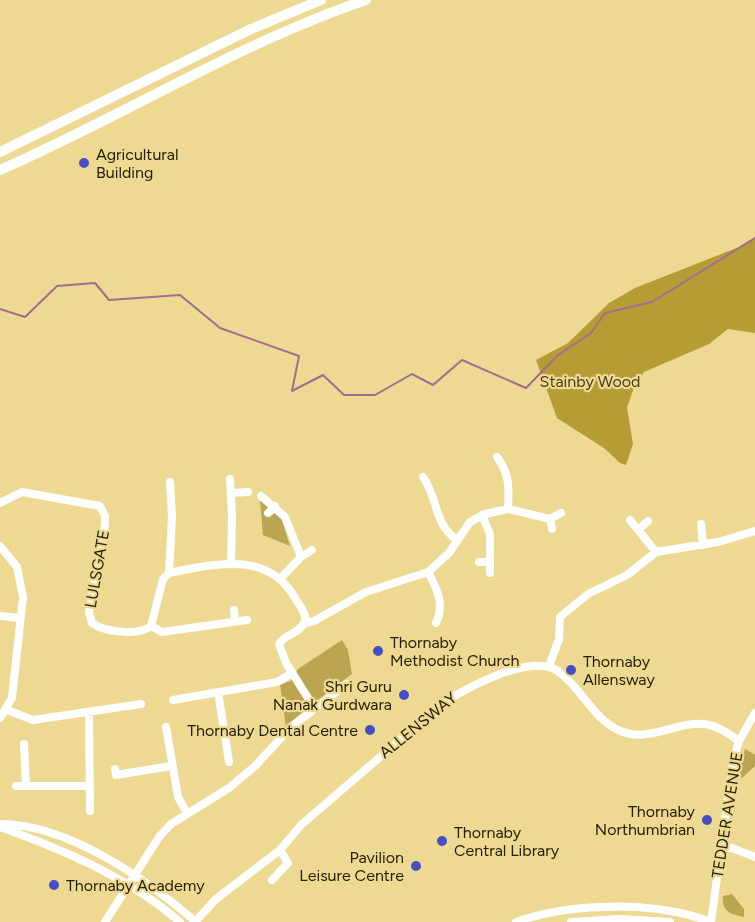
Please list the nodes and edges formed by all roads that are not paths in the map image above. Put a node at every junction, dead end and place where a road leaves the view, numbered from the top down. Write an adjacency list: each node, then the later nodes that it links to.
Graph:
1 (321, 0): 3 (highway)
2 (366, 0): 4 (highway)
3 (0, 152)
4 (0, 170)
5 (497, 457): 16 (street)
6 (423, 477): 9 (street)
7 (230, 479): 11 (street)
8 (170, 483): 37 (street)
9 (431, 489): 12 (street); 27 (street)
10 (248, 492): 11 (street)
11 (232, 493): 35 (street)
12 (422, 493)
13 (261, 496): 15 (street)
14 (0, 503): 47 (street, LULSGATE)
15 (274, 506): 17 (street); 32 (street)
16 (508, 509): 19 (street); 20 (street)
17 (268, 513)
18 (561, 513): 20 (street)
19 (483, 515): 27 (street); 34 (street)
20 (550, 519): 24 (street)
21 (630, 520): 25 (street)
22 (648, 521): 25 (street)
23 (701, 524): 28 (street)
24 (552, 529)
25 (638, 530): 31 (street)
26 (755, 531): 28 (street)
27 (456, 539): 36 (street)
28 (703, 545): 31 (street)
29 (0, 546): 42 (street)
30 (312, 550): 32 (street)
31 (656, 552): 48 (street)
32 (301, 557): 39 (street)
33 (479, 562): 34 (street)
34 (488, 562): 38 (street)
35 (231, 563): 37 (street); 39 (street)
36 (428, 572): 45 (street); 46 (street)
37 (169, 573): 47 (street)
38 (490, 573)
39 (280, 579): 45 (street)
40 (234, 610): 44 (street)
41 (0, 616): 42 (street)
42 (20, 618): 55 (street)
43 (247, 620): 44 (street, LULSGATE)
44 (235, 621): 47 (street, LULSGATE)
45 (304, 623): 49 (street)
46 (436, 623)
47 (151, 626)
48 (549, 666): 60 (street); 72 (street, ALLENSWAY)
49 (292, 673): 51 (street); 54 (street)
50 (346, 684): 54 (street)
51 (218, 692): 52 (street); 62 (street)
52 (173, 700)
53 (141, 704): 56 (street)
54 (313, 706): 69 (street)
55 (7, 710): 56 (street); 58 (street)
56 (88, 712): 67 (street)
57 (755, 713): 60 (street, TEDDER AVENUE)
58 (0, 718)
59 (166, 727): 63 (street)
60 (739, 741): 71 (street, TEDDER AVENUE)
61 (24, 744): 66 (street)
62 (229, 762)
63 (171, 766): 64 (street); 69 (street)
64 (115, 769)
65 (16, 786): 66 (street)
66 (26, 786): 67 (street)
67 (89, 786): 68 (street)
68 (90, 811)
69 (187, 813): 74 (street)
70 (0, 826): 74 (street); 76 (street)
71 (721, 847): 73 (street); 86 (street, TEDDER AVENUE)
72 (280, 850): 75 (street); 82 (street, ALLENSWAY)
73 (755, 857)
74 (134, 875): 76 (street); 82 (street)
75 (272, 880)
76 (129, 883): 80 (street); 81 (street)
77 (658, 912): 79 (street); 83 (street); 86 (street)
78 (604, 920): 79 (street); 84 (street)
79 (658, 921): 85 (street)
80 (105, 922)
81 (180, 922)
82 (196, 922)
83 (516, 922)
84 (571, 922)
85 (670, 922)
86 (711, 922)

